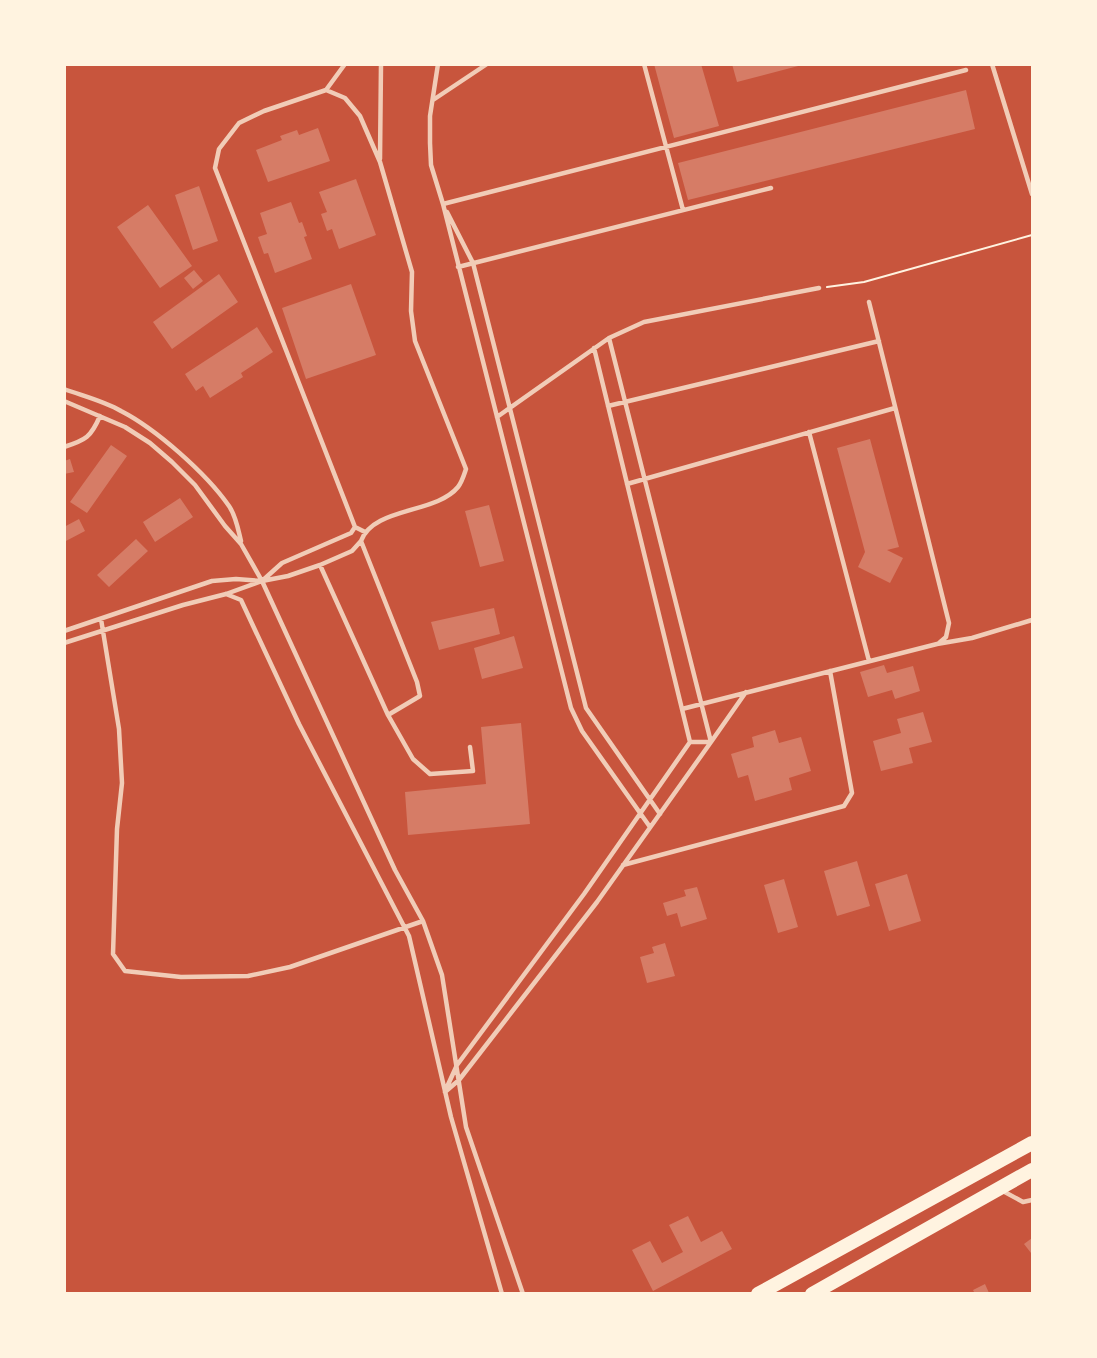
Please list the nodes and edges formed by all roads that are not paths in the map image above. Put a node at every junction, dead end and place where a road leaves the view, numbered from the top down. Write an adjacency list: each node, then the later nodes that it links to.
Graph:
1 (345, 64): 8 (lane)
2 (381, 64): 11 (lane)
3 (438, 64): 9 (lane)
4 (487, 64): 9 (lane)
5 (644, 64): 10 (lane)
6 (992, 64): 13 (lane)
7 (966, 70): 10 (lane)
8 (326, 90): 11 (lane); 35 (lane)
9 (433, 100): 14 (lane)
10 (666, 147): 14 (lane); 15 (lane)
11 (380, 162): 36 (lane)
12 (771, 188): 15 (lane)
13 (1032, 194)
14 (443, 204): 16 (lane); 17 (lane)
15 (683, 210): 16 (lane)
16 (473, 263): 17 (lane); 27 (lane)
17 (458, 267): 30 (lane)
18 (819, 288): 20 (lane)
19 (869, 302): 21 (lane)
20 (609, 338): 22 (lane); 25 (lane)
21 (879, 341): 25 (lane); 28 (lane)
22 (594, 348): 26 (lane); 27 (lane)
23 (64, 389): 38 (lane)
24 (64, 401): 29 (lane)
25 (625, 402): 26 (lane); 33 (lane)
26 (608, 406): 34 (lane)
27 (510, 407): 30 (lane); 57 (lane)
28 (895, 408): 31 (lane); 47 (lane)
29 (100, 416): 32 (lane); 38 (lane)
30 (497, 417): 58 (lane)
31 (809, 432): 33 (lane); 48 (lane)
32 (64, 447)
33 (644, 480): 34 (lane); 51 (lane)
34 (627, 484): 52 (lane)
35 (355, 527): 36 (lane); 40 (lane)
36 (364, 532): 37 (lane)
37 (361, 542): 39 (lane); 53 (lane)
38 (241, 543): 40 (lane)
39 (320, 565): 40 (lane); 53 (lane)
40 (262, 581): 41 (lane); 42 (lane); 62 (lane)
41 (226, 594): 45 (lane); 63 (lane)
42 (101, 619): 44 (lane); 45 (lane)
43 (1032, 620): 47 (lane)
44 (64, 631)
45 (104, 631): 46 (lane); 63 (lane)
46 (64, 643)
47 (937, 644): 48 (lane)
48 (869, 661): 49 (lane)
49 (830, 671): 50 (lane); 61 (lane)
50 (746, 692): 51 (lane); 55 (lane)
51 (701, 704): 52 (lane); 55 (lane)
52 (682, 709): 54 (lane)
53 (388, 715): 56 (lane)
54 (690, 742): 55 (lane); 57 (lane)
55 (711, 742): 59 (lane)
56 (470, 747)
57 (650, 800): 58 (lane); 59 (lane)
58 (640, 813): 60 (lane); 64 (lane)
59 (660, 814): 60 (lane)
60 (650, 827): 61 (lane)
61 (623, 865): 65 (lane)
62 (423, 921): 63 (lane); 64 (lane)
63 (404, 927): 66 (lane)
64 (457, 1065): 65 (lane); 66 (lane)
65 (459, 1080): 66 (lane); 72 (lane)
66 (445, 1092): 71 (lane)
67 (1032, 1143): 73 (highway)
68 (1032, 1170): 69 (highway)
69 (999, 1189): 70 (lane); 74 (highway)
70 (1032, 1200)
71 (502, 1293)
72 (523, 1293)
73 (758, 1293)
74 (812, 1293)

